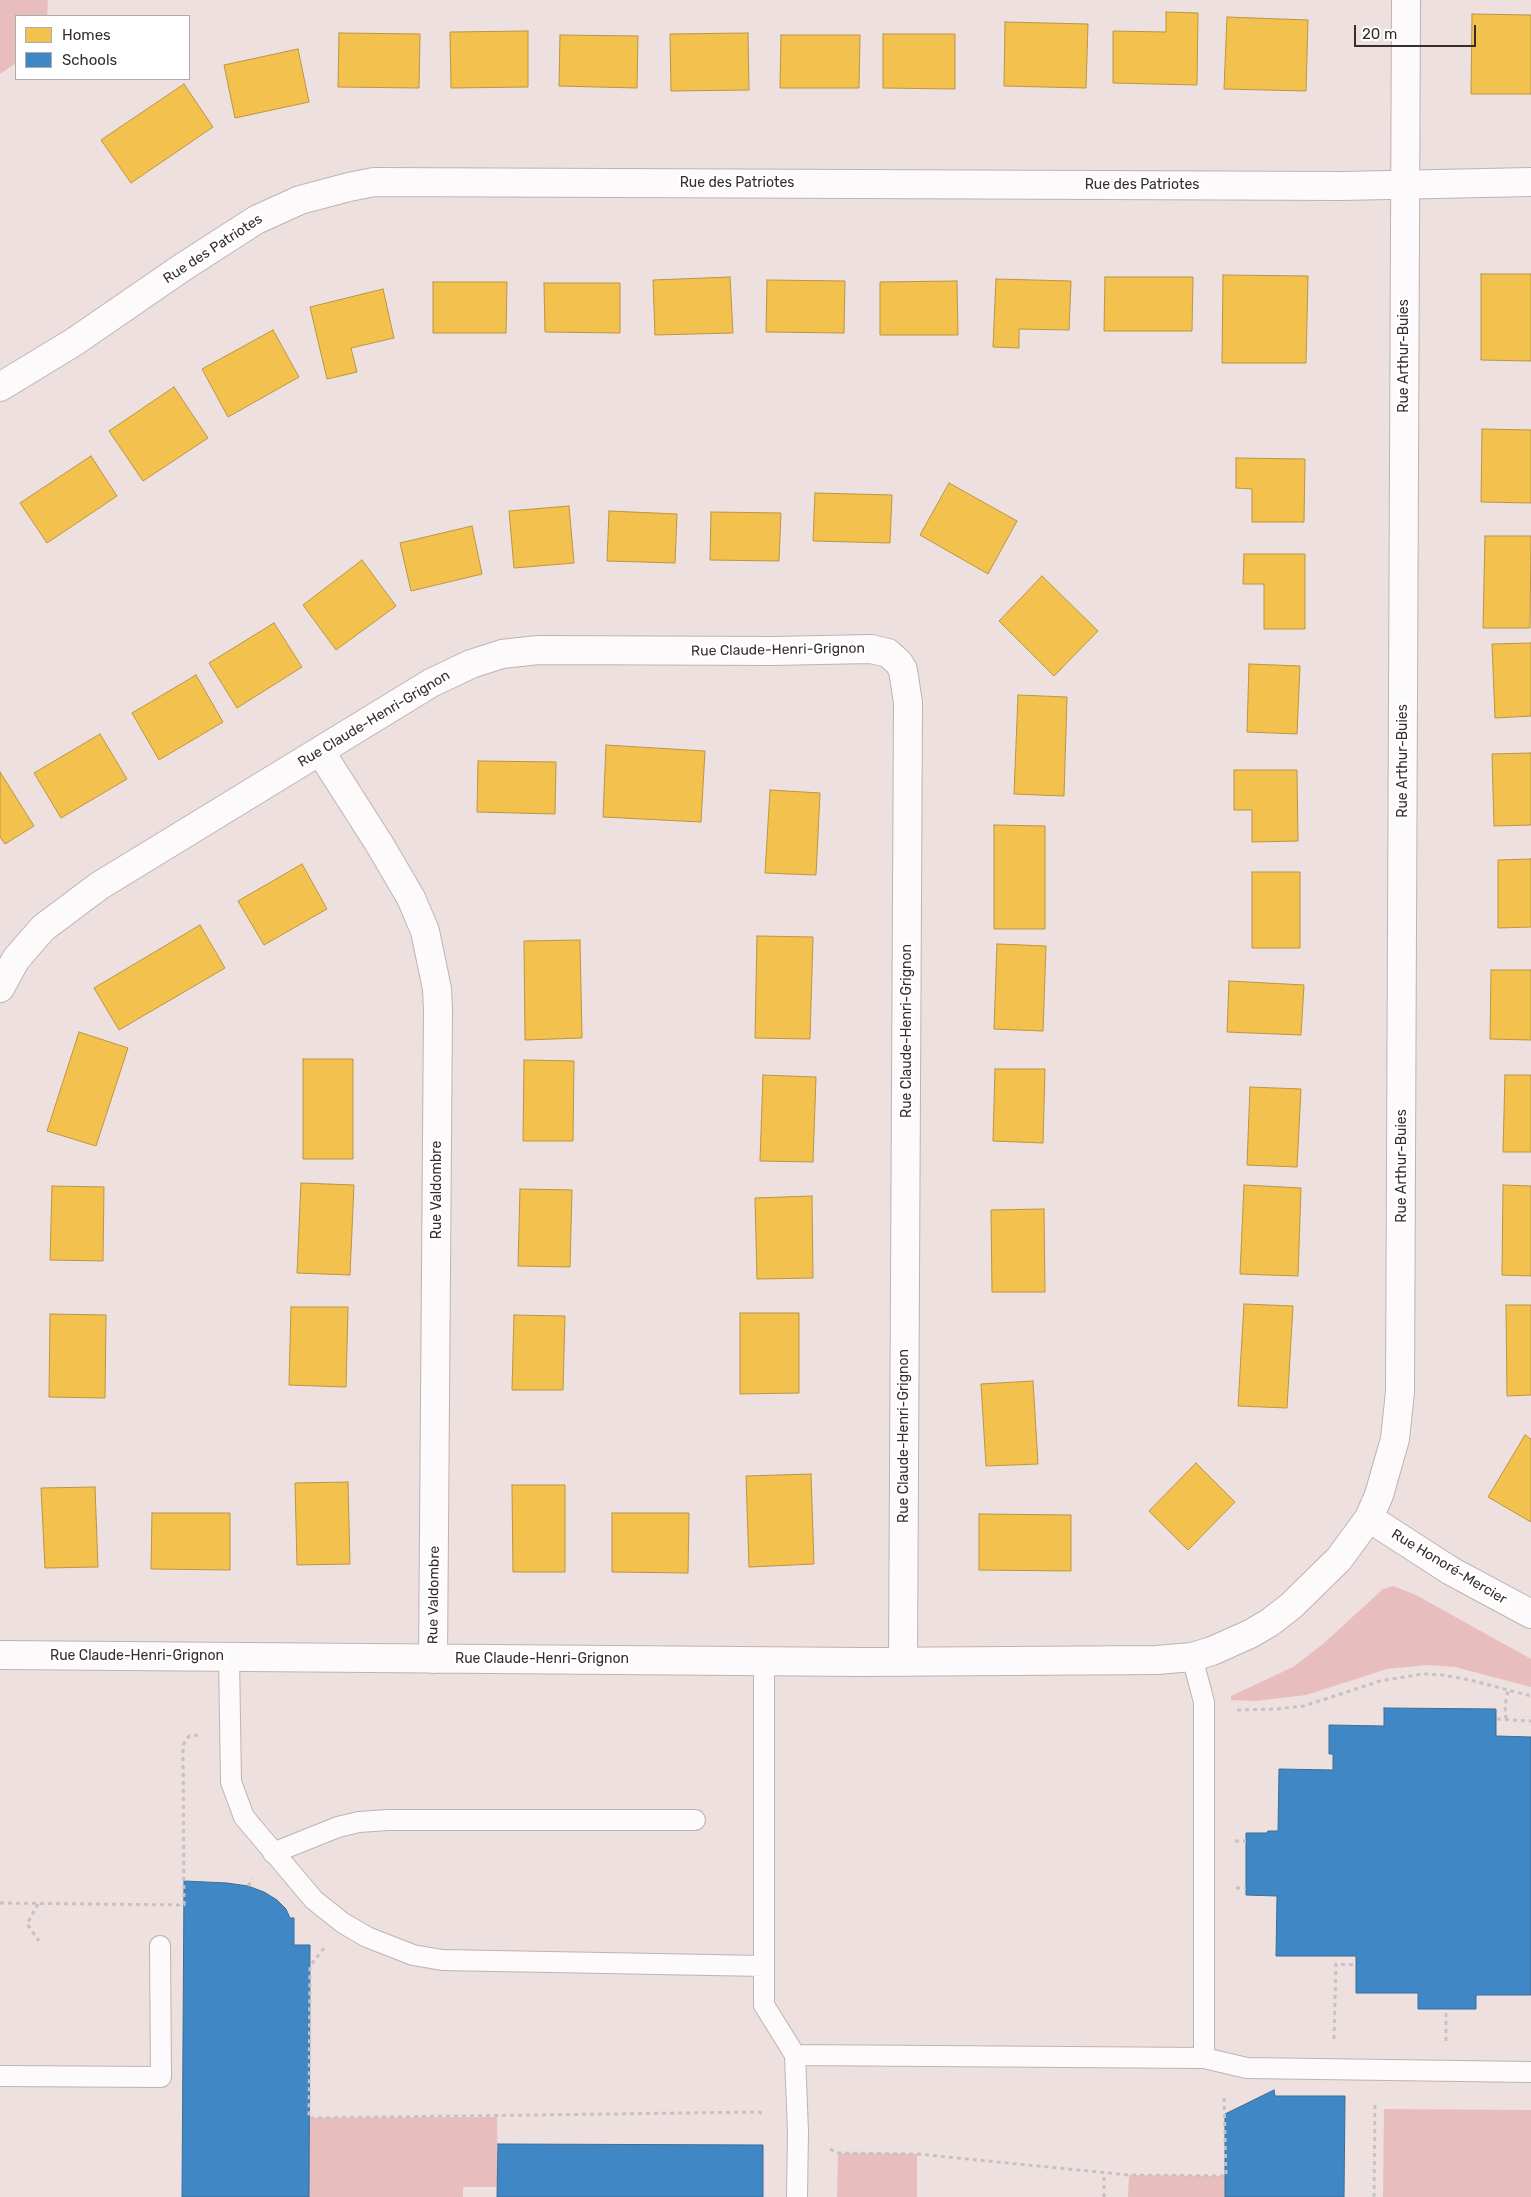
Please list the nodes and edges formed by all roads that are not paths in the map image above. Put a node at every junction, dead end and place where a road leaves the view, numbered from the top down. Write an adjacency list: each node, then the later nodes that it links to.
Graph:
1 (1406, 0): 3 (street, Rue Arthur-Buies)
2 (1531, 182): 3 (street, Rue des Patriotes)
3 (1405, 184): 4 (street, Rue des Patriotes); 7 (street, Rue Arthur-Buies)
4 (0, 387)
5 (320, 751): 6 (street, Rue Claude-Henri-Grignon); 12 (street, Rue Valdombre); 14 (street, Rue Claude-Henri-Grignon)
6 (0, 988)
7 (1369, 1518): 8 (street, Rue Honoré-Mercier); 11 (street, Rue Claude-Henri-Grignon)
8 (1531, 1614)
9 (0, 1655): 10 (street, Rue Claude-Henri-Grignon)
10 (229, 1657): 12 (street, Rue Claude-Henri-Grignon); 16 (lane)
11 (1192, 1657): 14 (street, Rue Claude-Henri-Grignon); 20 (lane)
12 (433, 1659): 13 (street, Rue Claude-Henri-Grignon)
13 (764, 1660): 14 (street, Rue Claude-Henri-Grignon); 18 (lane)
14 (903, 1662)
15 (695, 1820): 16 (lane)
16 (273, 1853): 18 (lane)
17 (160, 1946): 22 (lane)
18 (764, 1966): 19 (lane)
19 (796, 2055): 20 (lane); 23 (lane)
20 (1204, 2058): 21 (lane)
21 (1531, 2072)
22 (0, 2076)
23 (797, 2197)

